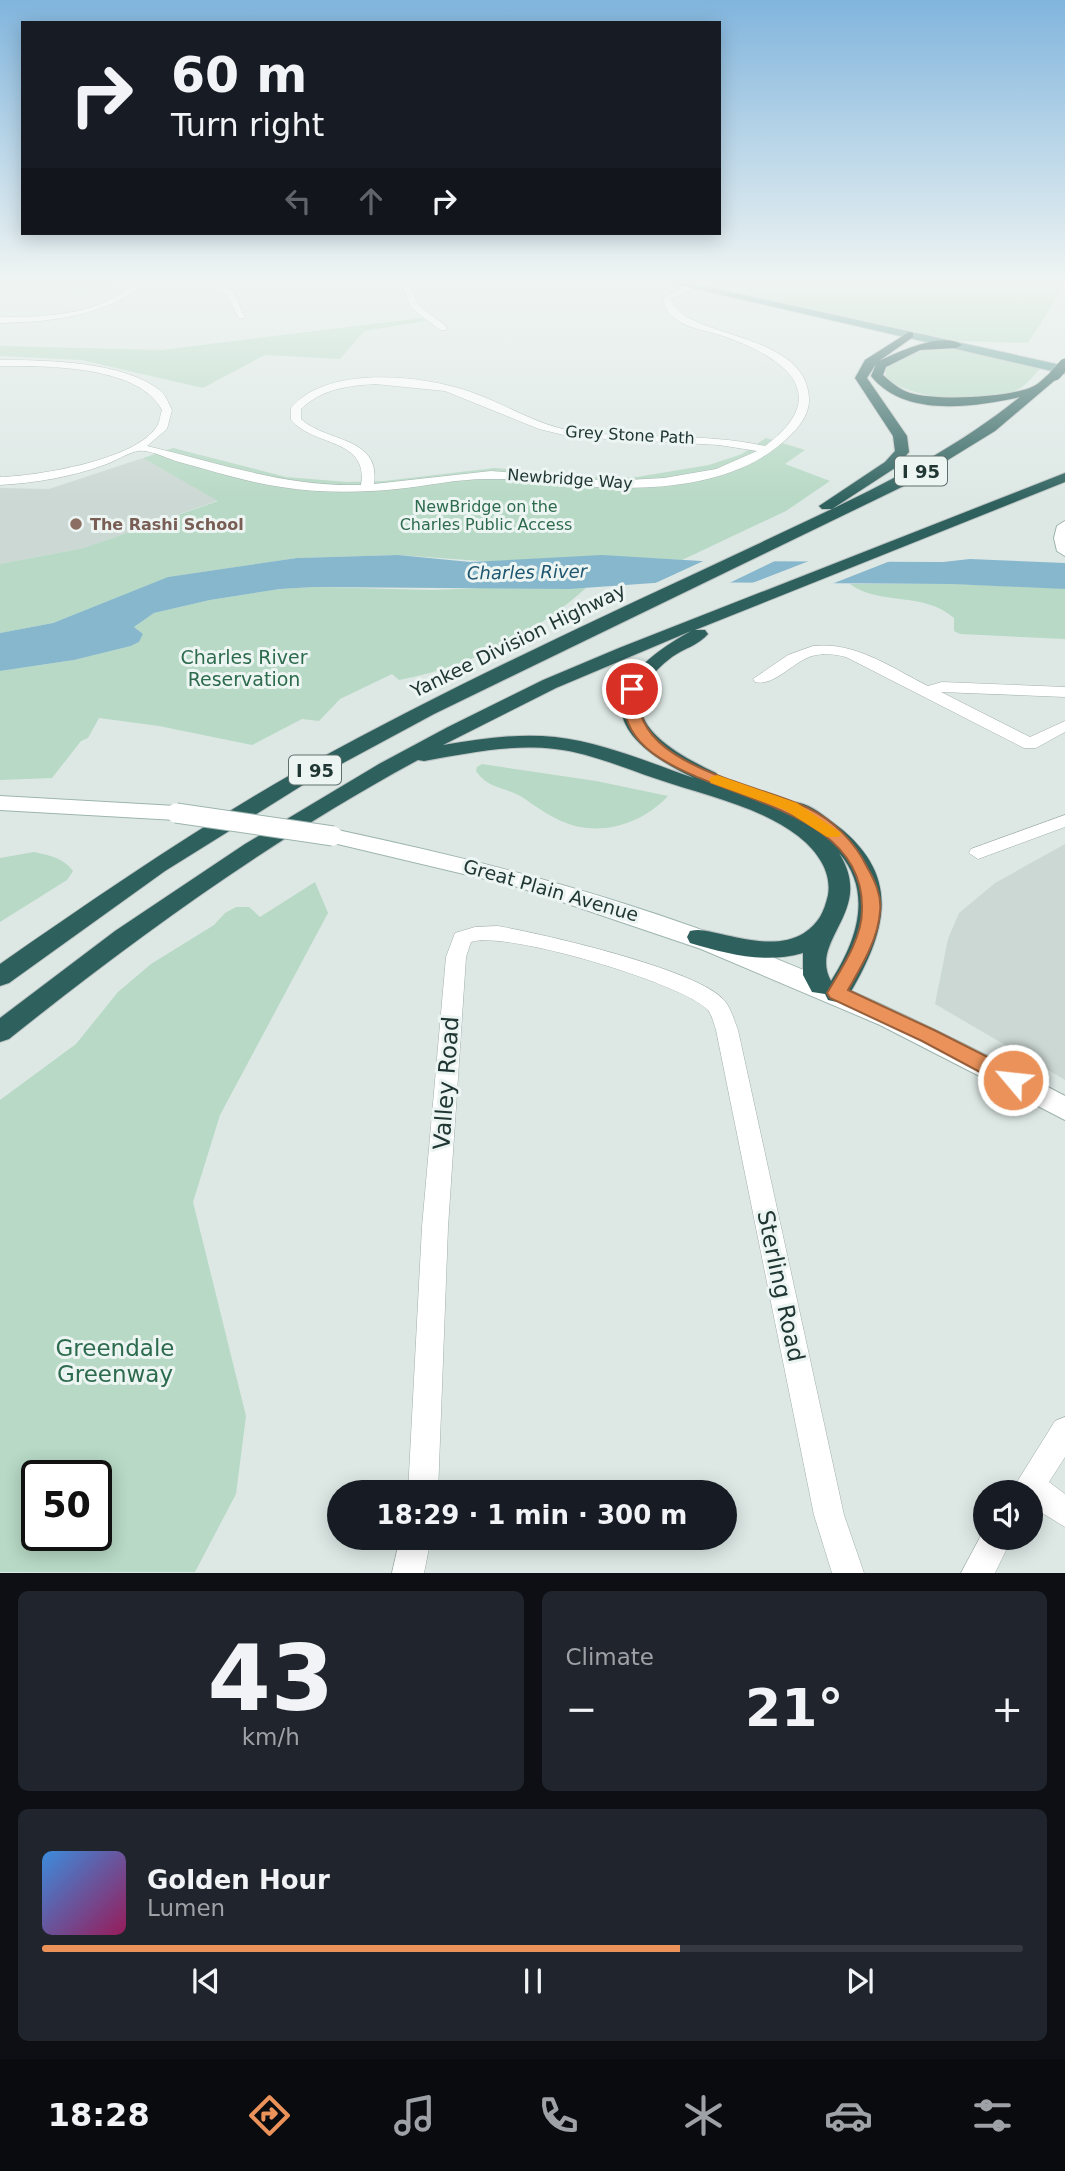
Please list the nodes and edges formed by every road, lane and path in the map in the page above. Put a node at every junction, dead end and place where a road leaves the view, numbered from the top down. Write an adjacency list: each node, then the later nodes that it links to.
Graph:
1 (772, 356): 10 (street, Newbridge Way)
2 (882, 356): 15 (highway)
3 (894, 356): 8 (highway)
4 (1000, 356): 7 (main road)
5 (0, 363): 9 (street)
6 (1065, 364): 7 (highway, Yankee Division Highway / I 95, bridge)
7 (1060, 372): 8 (highway, Yankee Division Highway / I 95)
8 (1041, 388): 15 (highway, Yankee Division Highway / I 95)
9 (136, 447): 12 (street); 13 (street, Newbridge Way)
10 (768, 450): 13 (street, Newbridge Way); 13 (street, Grey Stone Path)
11 (1065, 477): 17 (highway, I 95)
12 (0, 481)
13 (367, 488)
14 (1065, 526): 16 (main road)
15 (782, 540): 28 (highway, Yankee Division Highway / I 95)
16 (1065, 551)
17 (750, 601): 22 (highway, I 95); 29 (highway)
18 (761, 679): 19 (street)
19 (928, 691): 20 (street); 21 (street)
20 (1065, 692)
21 (1065, 726)
22 (401, 759): 26 (highway); 31 (highway, I 95)
23 (0, 803): 27 (main road, Great Plain Avenue, bridge)
24 (1065, 821): 25 (street)
25 (978, 853)
26 (830, 922): 27 (highway); 29 (highway)
27 (699, 937): 29 (main road, Great Plain Avenue)
28 (1, 976)
29 (829, 990): 32 (main road, Great Plain Avenue)
30 (712, 1002): 34 (street, Valley Road); 41 (street, Sterling Road)
31 (0, 1032)
32 (1065, 1109)
33 (1065, 1431): 35 (street)
34 (425, 1480)
35 (1033, 1480)
36 (1043, 1499): 37 (street)
37 (1065, 1512)
38 (413, 1550): 40 (street)
39 (990, 1550): 42 (street)
40 (408, 1573)
41 (848, 1573)
42 (976, 1573)

